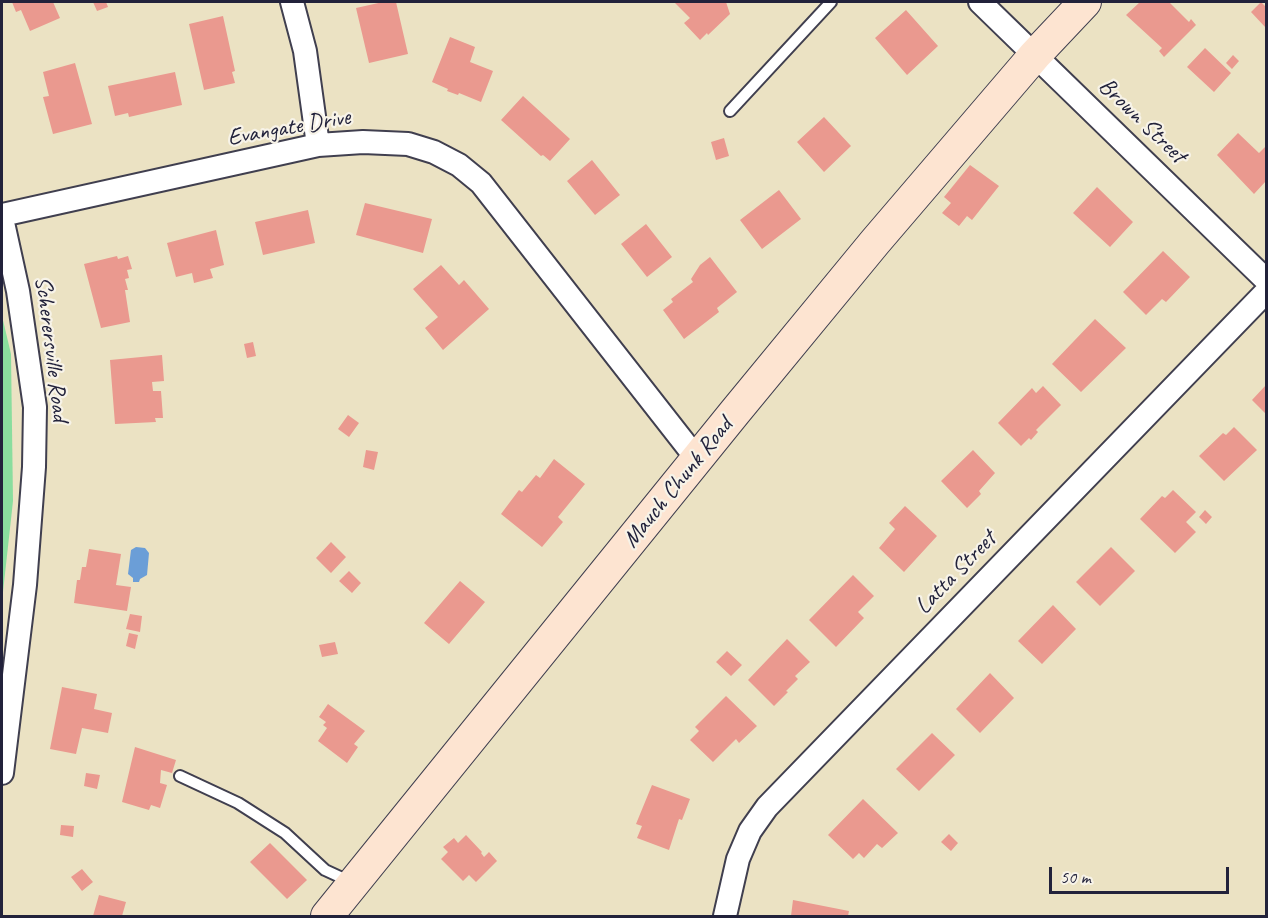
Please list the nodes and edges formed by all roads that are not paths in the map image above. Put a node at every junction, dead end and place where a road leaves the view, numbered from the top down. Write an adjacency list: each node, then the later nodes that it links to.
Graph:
1 (292, 2): 7 (street)
2 (831, 2): 6 (lane)
3 (980, 2): 5 (street, Brown Street)
4 (1085, 2): 5 (main road, Mauch Chunk Road)
5 (1035, 55): 9 (street, Brown Street); 11 (main road, Mauch Chunk Road)
6 (730, 111)
7 (318, 146): 8 (street, Evangate Drive); 11 (street, Evangate Drive)
8 (2, 217): 12 (street, Scherersville Road)
9 (1266, 280)
10 (1266, 292): 16 (street, Latta Street)
11 (697, 459): 14 (main road, Mauch Chunk Road)
12 (2, 773)
13 (180, 776): 14 (lane)
14 (354, 884): 15 (main road, Mauch Chunk Road)
15 (327, 916)
16 (725, 916)

